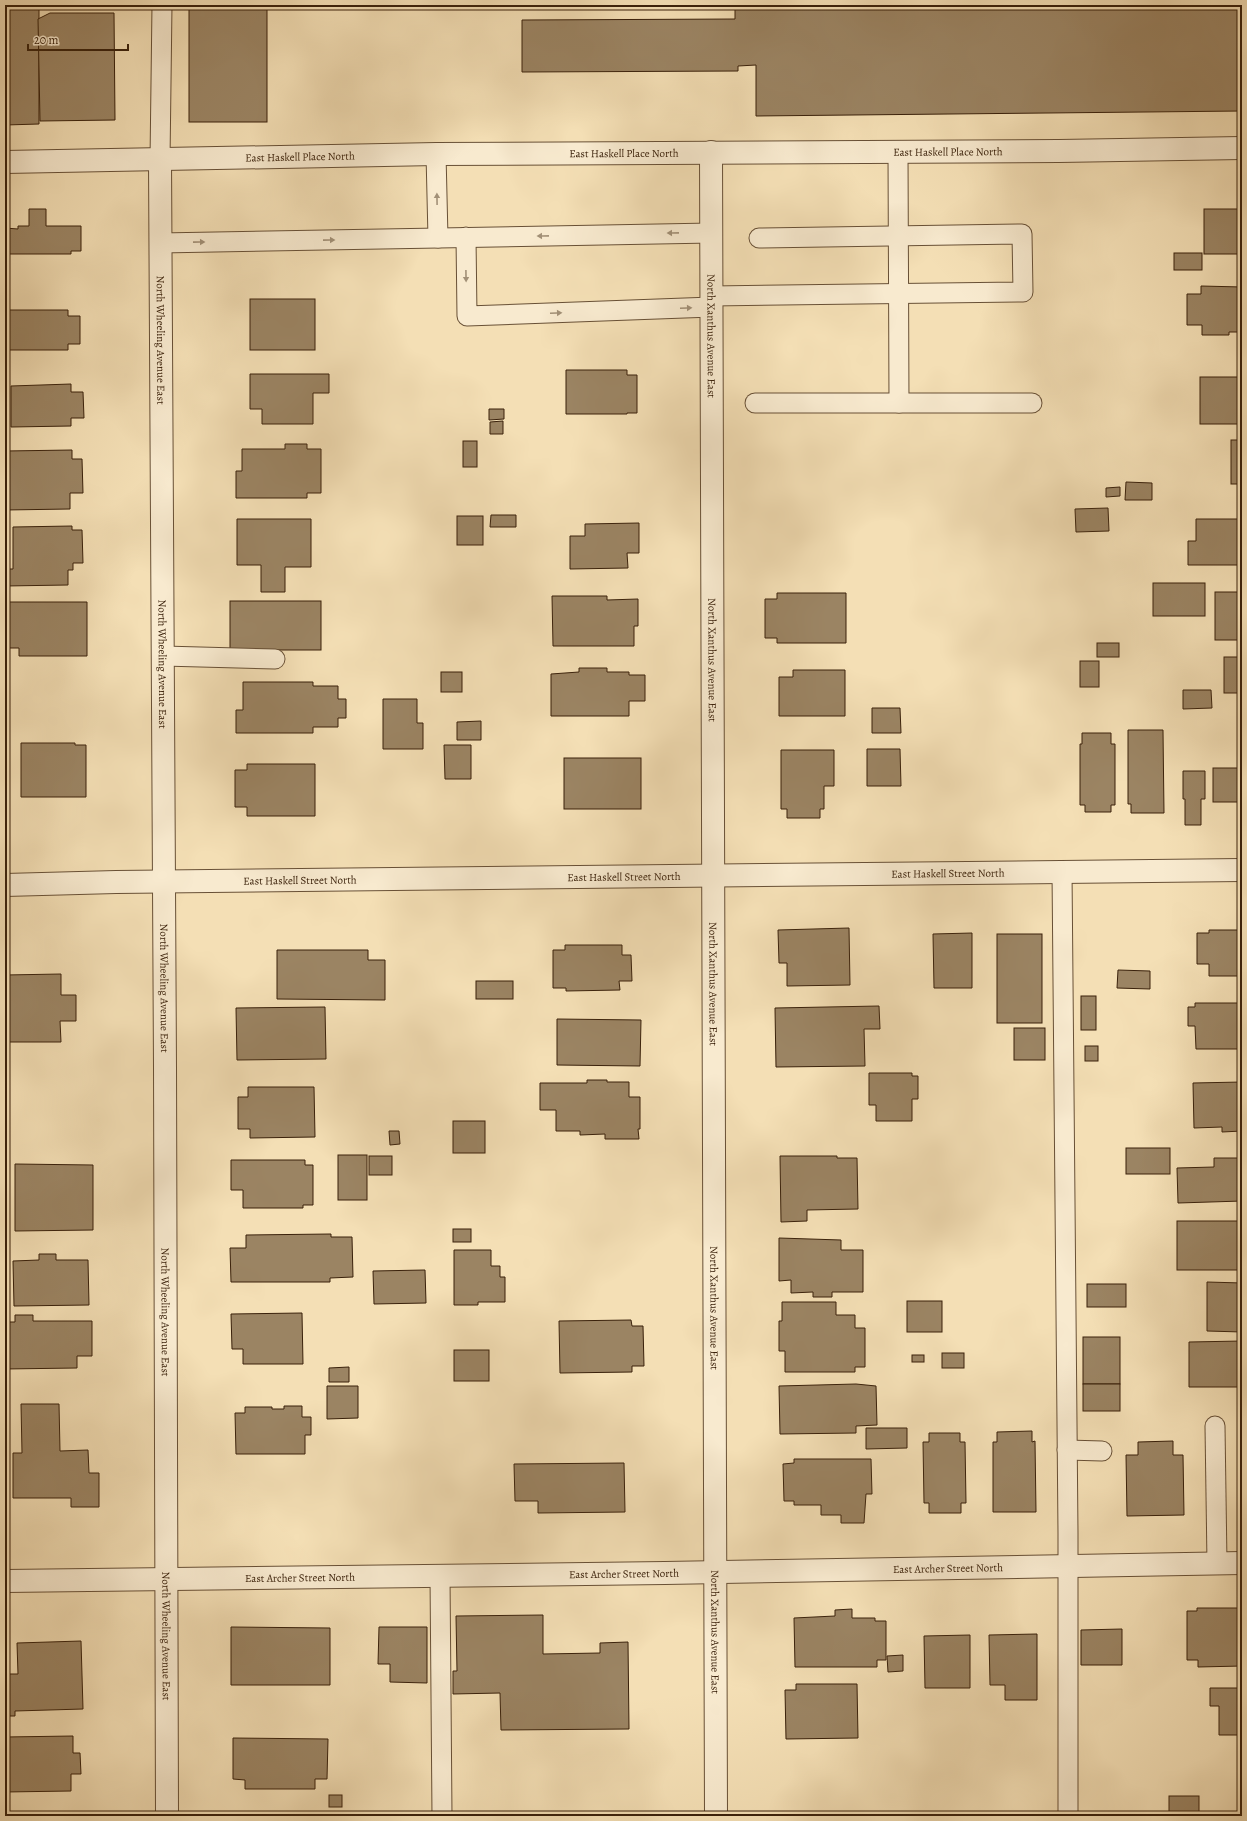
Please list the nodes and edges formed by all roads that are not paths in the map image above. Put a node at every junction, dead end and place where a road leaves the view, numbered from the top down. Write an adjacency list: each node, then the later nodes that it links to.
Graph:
1 (162, 5): 6 (lane)
2 (1242, 148): 4 (street, East Haskell Place North)
3 (711, 152): 4 (street, East Haskell Place North); 5 (street, East Haskell Place North); 8 (street, North Xanthus Avenue East)
4 (898, 152): 9 (lane)
5 (436, 154): 6 (street, East Haskell Place North); 11 (lane, one-way to 5)
6 (160, 160): 7 (street, East Haskell Place North); 13 (street, North Wheeling Avenue East)
7 (5, 162)
8 (712, 233): 10 (lane, one-way to 10); 15 (street, North Xanthus Avenue East)
9 (899, 236): 12 (lane); 14 (lane); 14 (lane)
10 (466, 237): 11 (lane); 15 (lane, one-way to 15)
11 (438, 238): 13 (lane, one-way to 11)
12 (759, 238)
13 (160, 243): 19 (street, North Wheeling Avenue East)
14 (899, 294): 15 (lane); 17 (lane)
15 (712, 302): 23 (street, North Xanthus Avenue East)
16 (755, 403): 17 (lane)
17 (899, 403): 18 (lane)
18 (1032, 403)
19 (163, 656): 20 (lane); 24 (street, North Wheeling Avenue East)
20 (275, 659)
21 (1242, 870): 22 (street, East Haskell Street North)
22 (1062, 871): 23 (street, East Haskell Street North); 27 (lane)
23 (714, 875): 24 (street, East Haskell Street North); 32 (street, North Xanthus Avenue East)
24 (164, 882): 25 (street, East Haskell Street North); 34 (street, North Wheeling Avenue East)
25 (5, 885)
26 (1215, 1426): 30 (lane)
27 (1067, 1450): 28 (lane); 31 (lane)
28 (1102, 1451)
29 (1242, 1562): 30 (street, East Archer Street North)
30 (1217, 1563): 31 (street, East Archer Street North)
31 (1068, 1566): 32 (street, East Archer Street North); 39 (lane)
32 (716, 1572): 33 (street, East Archer Street North); 38 (street, North Xanthus Avenue East)
33 (440, 1576): 34 (street, East Archer Street North); 37 (lane)
34 (167, 1578): 35 (street, East Archer Street North); 36 (street, North Wheeling Avenue East)
35 (5, 1581)
36 (167, 1816)
37 (442, 1816)
38 (716, 1816)
39 (1068, 1816)

